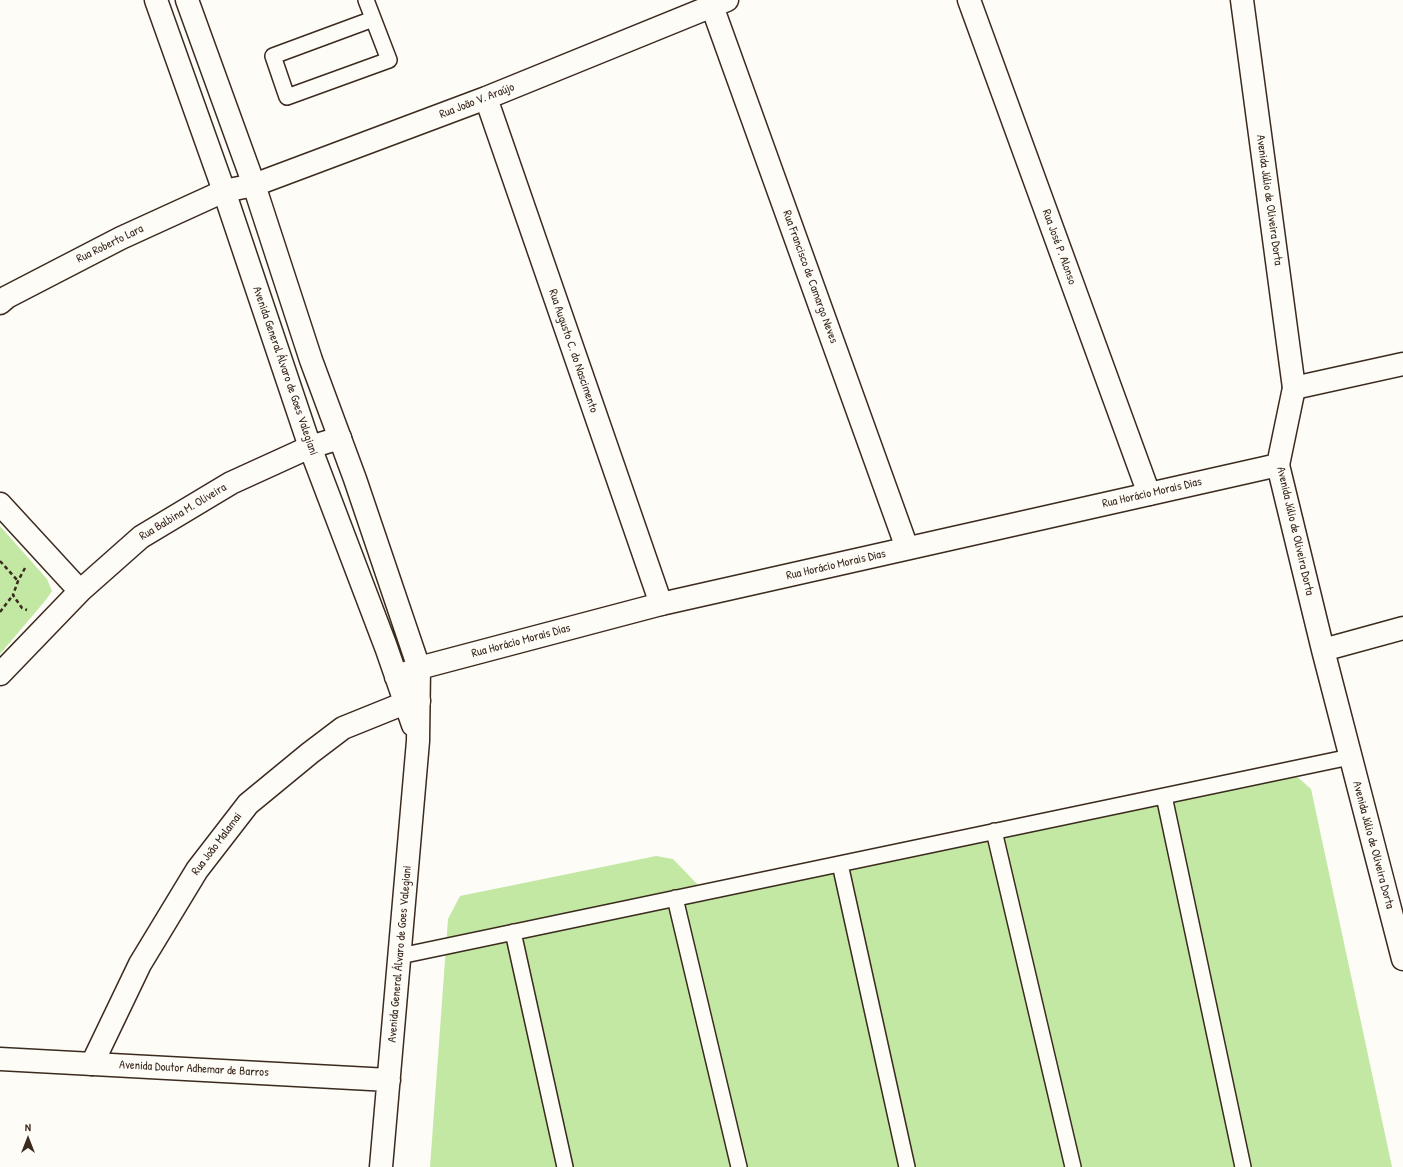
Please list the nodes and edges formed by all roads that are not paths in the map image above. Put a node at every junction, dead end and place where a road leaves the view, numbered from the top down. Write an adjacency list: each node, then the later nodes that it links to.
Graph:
1 (156, 0): 10 (street, Avenida General Álvaro de Goes Valegiani)
2 (188, 0): 9 (street, Avenida General Álvaro de Goes Valegiani)
3 (366, 0): 7 (lane)
4 (969, 0): 17 (street, Rua José P. Alonso)
5 (1242, 0): 13 (street, Avenida Júlio de Oliveira Dorta)
6 (720, 3): 8 (street, Rua João V. Araújo); 19 (street, Rua Francisco de Camargo Neves)
7 (373, 19): 7 (lane)
8 (486, 98): 9 (street, Rua João V. Araújo); 21 (street, Rua Augusto C. do Nascimento)
9 (254, 185): 10 (street, Rua João V. Araújo); 14 (street, Avenida General Álvaro de Goes Valegiani)
10 (224, 191): 11 (street, Rua Roberto Lara); 15 (street, Avenida General Álvaro de Goes Valegiani)
11 (0, 303)
12 (1403, 364): 13 (street)
13 (1294, 388): 16 (street, Avenida Júlio de Oliveira Dorta)
14 (340, 438): 15 (street, Rua Balbina M. Oliveira); 24 (street, Avenida General Álvaro de Goes Valegiani)
15 (310, 447): 20 (street, Rua Balbina M. Oliveira); 26 (street, Avenida General Álvaro de Goes Valegiani)
16 (1278, 465): 17 (street, Rua Horácio Morais Dias); 23 (street, Avenida Júlio de Oliveira Dorta)
17 (1149, 494): 19 (street, Rua Horácio Morais Dias)
18 (0, 504): 20 (street)
19 (907, 548): 21 (street, Rua Horácio Morais Dias)
20 (80, 591): 25 (street, Rua Balbina M. Oliveira)
21 (661, 604): 24 (street, Rua Horácio Morais Dias)
22 (1403, 628): 23 (street)
23 (1323, 650): 28 (street, Avenida Júlio de Oliveira Dorta)
24 (419, 668): 26 (street, Rua Horácio Morais Dias); 27 (street, Avenida General Álvaro de Goes Valegiani)
25 (0, 674)
26 (396, 677): 27 (street, Avenida General Álvaro de Goes Valegiani)
27 (412, 702): 34 (street, Avenida General Álvaro de Goes Valegiani); 37 (street, Rua João Malamai)
28 (1350, 757): 29 (lane); 35 (street, Avenida Júlio de Oliveira Dorta)
29 (1164, 796): 30 (lane); 44 (lane)
30 (994, 832): 31 (lane); 43 (lane)
31 (840, 864): 32 (lane); 42 (lane)
32 (675, 898): 33 (lane); 41 (lane)
33 (513, 932): 34 (lane); 40 (lane)
34 (400, 956): 38 (street, Avenida General Álvaro de Goes Valegiani)
35 (1403, 959)
36 (0, 1059): 37 (street, Avenida Doutor Adhemar de Barros)
37 (92, 1064): 38 (street, Avenida Doutor Adhemar de Barros)
38 (389, 1080): 39 (street, Avenida General Álvaro de Goes Valegiani)
39 (381, 1167)
40 (565, 1167)
41 (739, 1167)
42 (907, 1167)
43 (1073, 1167)
44 (1242, 1167)

